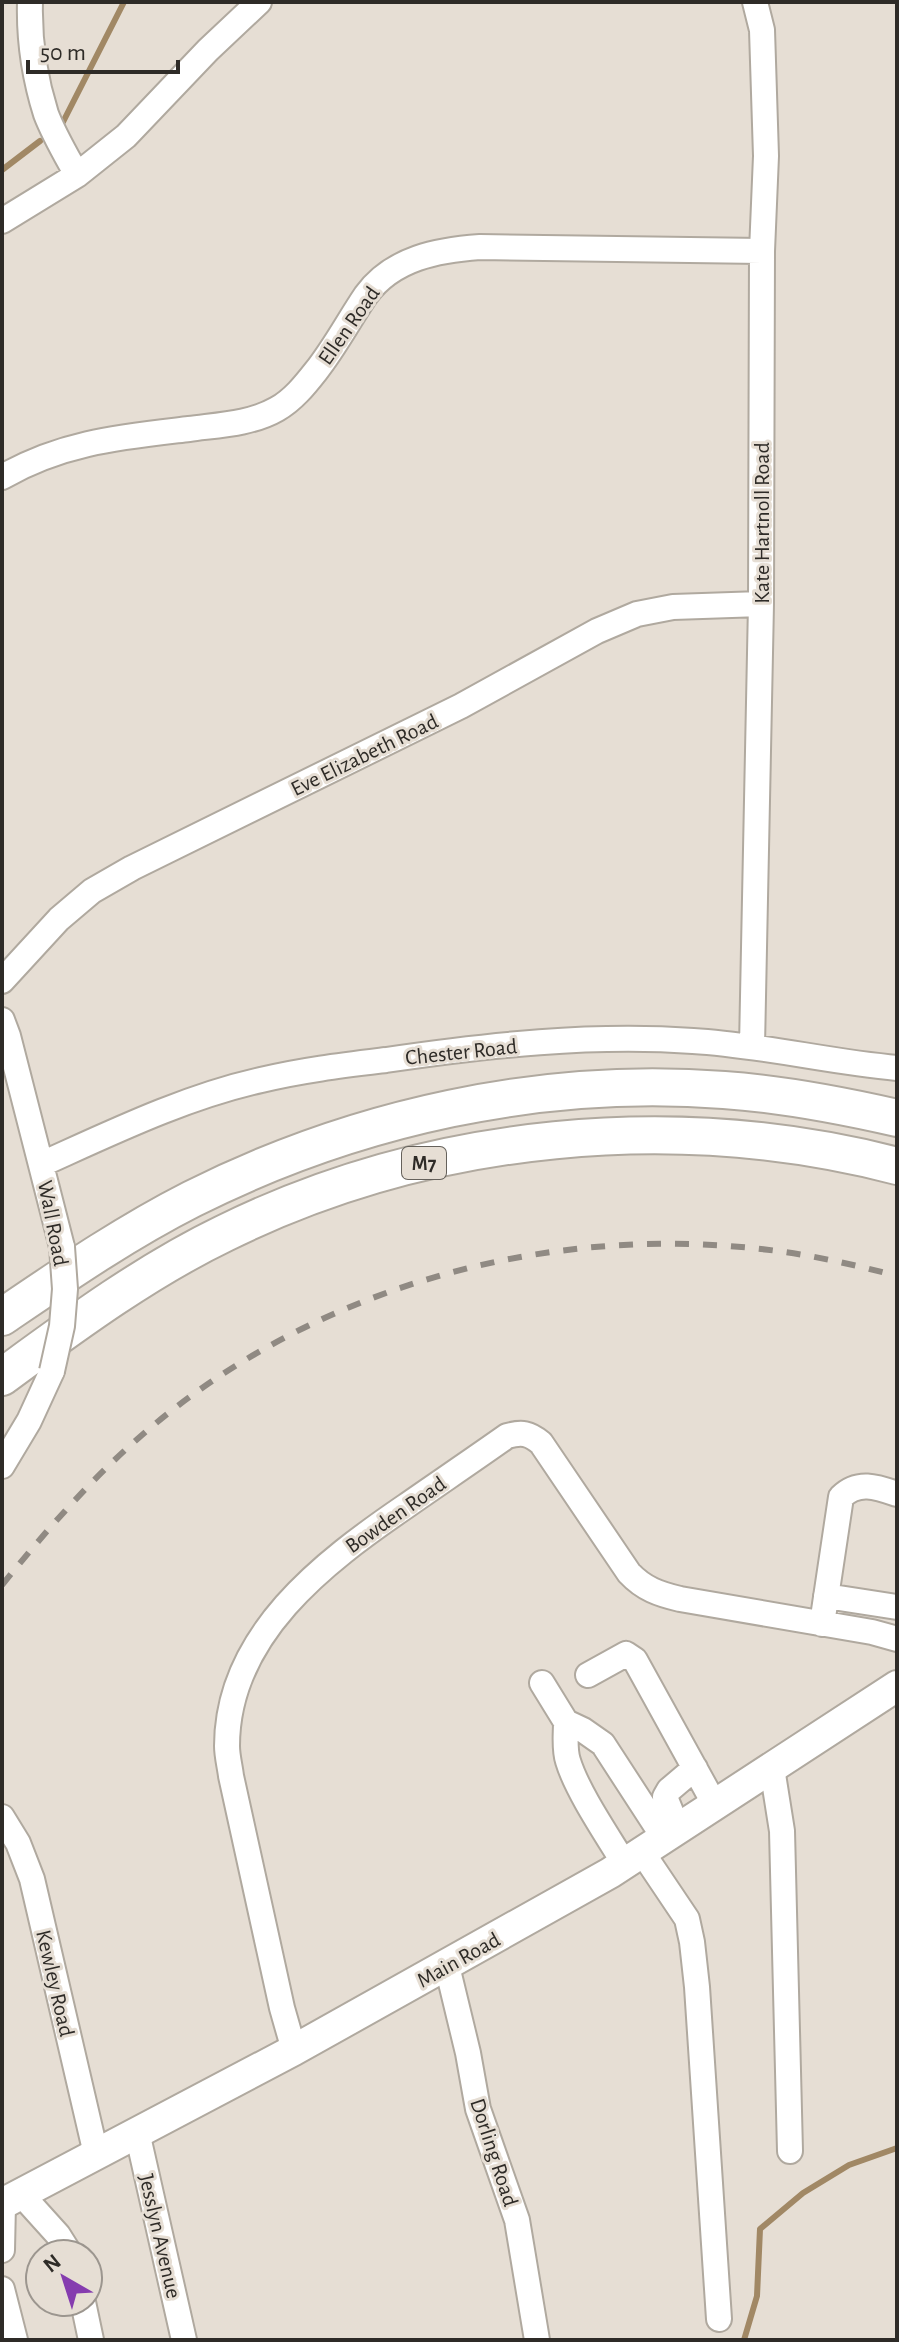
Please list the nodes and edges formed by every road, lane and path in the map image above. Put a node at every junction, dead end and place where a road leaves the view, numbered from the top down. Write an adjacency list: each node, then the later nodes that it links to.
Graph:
1 (30, 2): 4 (street)
2 (259, 2): 4 (street)
3 (755, 2): 6 (street, Kate Hartnoll Road)
4 (77, 175): 5 (street)
5 (2, 221)
6 (762, 251): 7 (street, Ellen Road); 8 (street, Kate Hartnoll Road)
7 (2, 477)
8 (761, 604): 9 (street, Eve Elizabeth Road); 11 (street, Kate Hartnoll Road)
9 (2, 981)
10 (2, 1020): 14 (street, Wall Road)
11 (752, 1046): 12 (street, Chester Road); 14 (street, Chester Road)
12 (897, 1068)
13 (897, 1118): 16 (highway, M7)
14 (42, 1164): 18 (street, Wall Road, bridge)
15 (897, 1166): 17 (highway, M7)
16 (2, 1317)
17 (2, 1377)
18 (2, 1466)
19 (897, 1494): 20 (street)
20 (826, 1596): 21 (street); 22 (street)
21 (897, 1607)
22 (822, 1624): 23 (street, Bowden Road); 34 (street, Bowden Road)
23 (897, 1639)
24 (588, 1675): 28 (street)
25 (542, 1683): 27 (street)
26 (897, 1686): 29 (main road, Main Road)
27 (566, 1722): 32 (street); 32 (street)
28 (695, 1768): 30 (street); 32 (street)
29 (772, 1768): 30 (main road, Main Road); 36 (street)
30 (715, 1805): 32 (main road, Main Road)
31 (2, 1817): 37 (street, Kewley Road)
32 (652, 1846): 33 (main road, Main Road); 43 (street)
33 (447, 1966): 34 (main road, Main Road); 47 (street, Dorling Road)
34 (294, 2050): 35 (main road, Main Road)
35 (137, 2132): 37 (main road, Main Road); 46 (street, Jesslyn Avenue)
36 (790, 2151)
37 (96, 2154): 38 (main road, Main Road)
38 (9, 2201): 39 (street); 40 (street)
39 (60, 2238)
40 (2, 2250)
41 (4, 2302): 44 (street)
42 (86, 2318): 45 (street)
43 (719, 2319)
44 (15, 2340)
45 (91, 2340)
46 (184, 2340)
47 (537, 2340)

